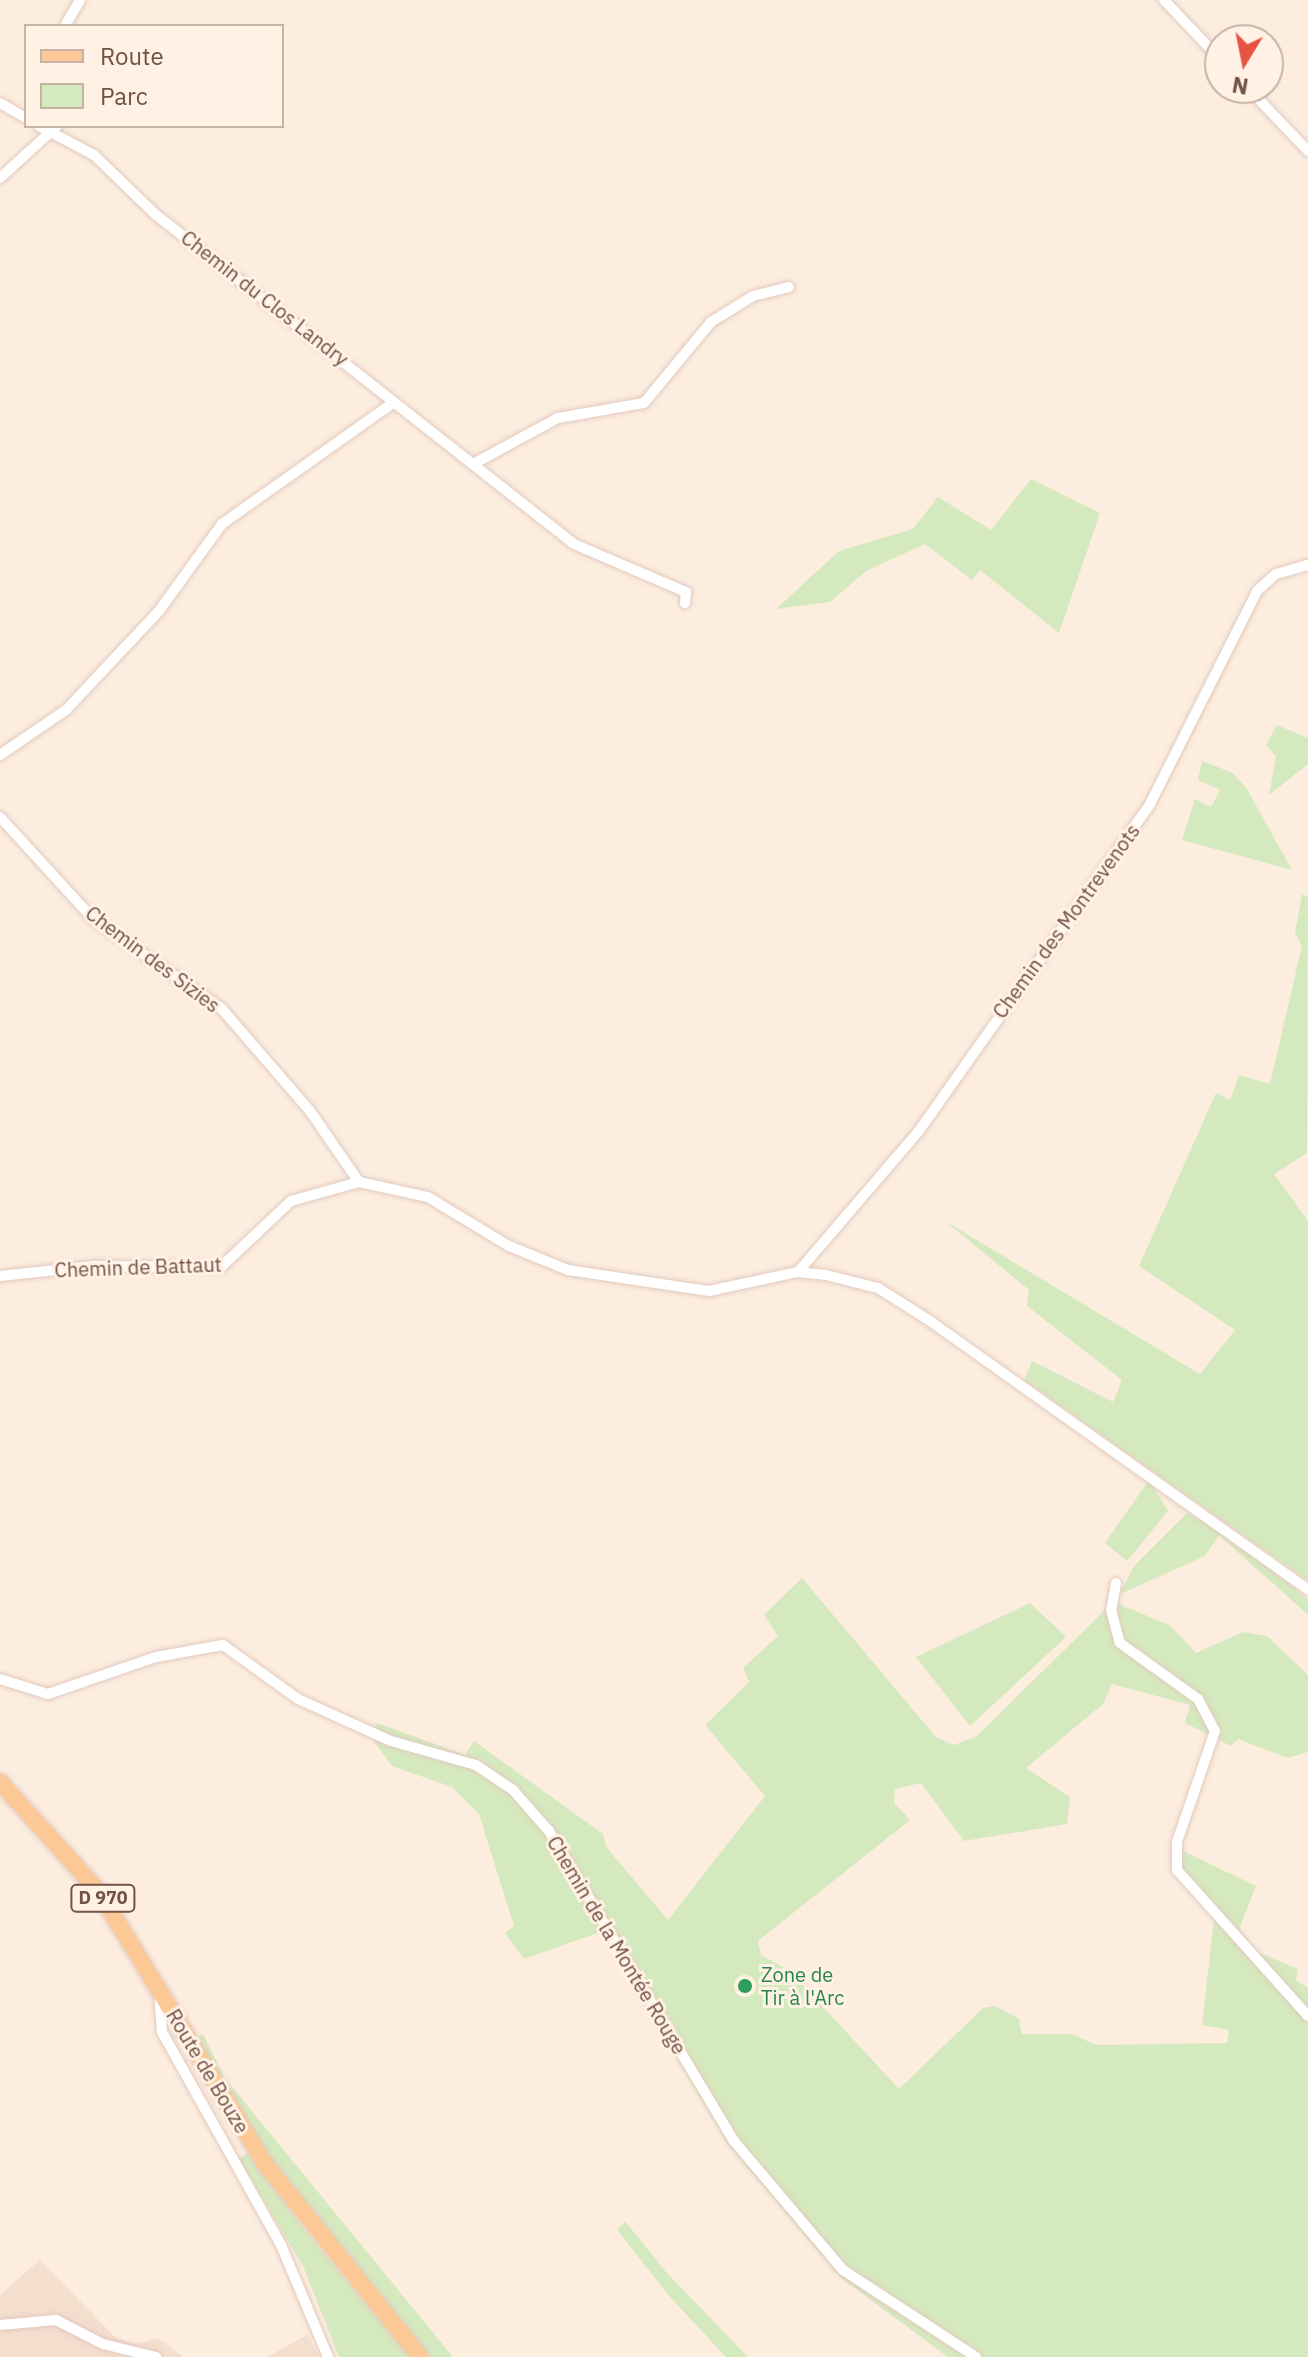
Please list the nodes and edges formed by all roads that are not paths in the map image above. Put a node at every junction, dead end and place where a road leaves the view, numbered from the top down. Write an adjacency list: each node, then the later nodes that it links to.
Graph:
1 (80, 0): 3 (street)
2 (1164, 0): 4 (street)
3 (66, 24)
4 (1204, 42)
5 (0, 103): 7 (street)
6 (1263, 104): 9 (street)
7 (24, 117)
8 (56, 130): 10 (street); 12 (street, Chemin du Clos Landry)
9 (1308, 151)
10 (0, 178)
11 (789, 287): 13 (street)
12 (394, 402): 13 (street, Chemin du Clos Landry); 16 (street)
13 (475, 463): 15 (street, Chemin du Clos Landry)
14 (1308, 565): 19 (street, Chemin des Montrevenots)
15 (685, 603)
16 (0, 755)
17 (0, 817): 18 (street, Chemin des Sizies)
18 (359, 1182): 19 (street, Chemin de Battaut); 20 (street, Chemin de Battaut)
19 (798, 1272): 22 (street)
20 (0, 1276)
21 (1116, 1583): 26 (street)
22 (1308, 1590)
23 (0, 1679): 31 (street, Chemin de la Montée Rouge)
24 (0, 1782): 25 (main road, Route de Bouze / D 970)
25 (160, 1990): 29 (street); 30 (main road, Route de Bouze / D 970)
26 (1308, 2016)
27 (0, 2325): 28 (street)
28 (156, 2357)
29 (328, 2357)
30 (420, 2357)
31 (976, 2357)

